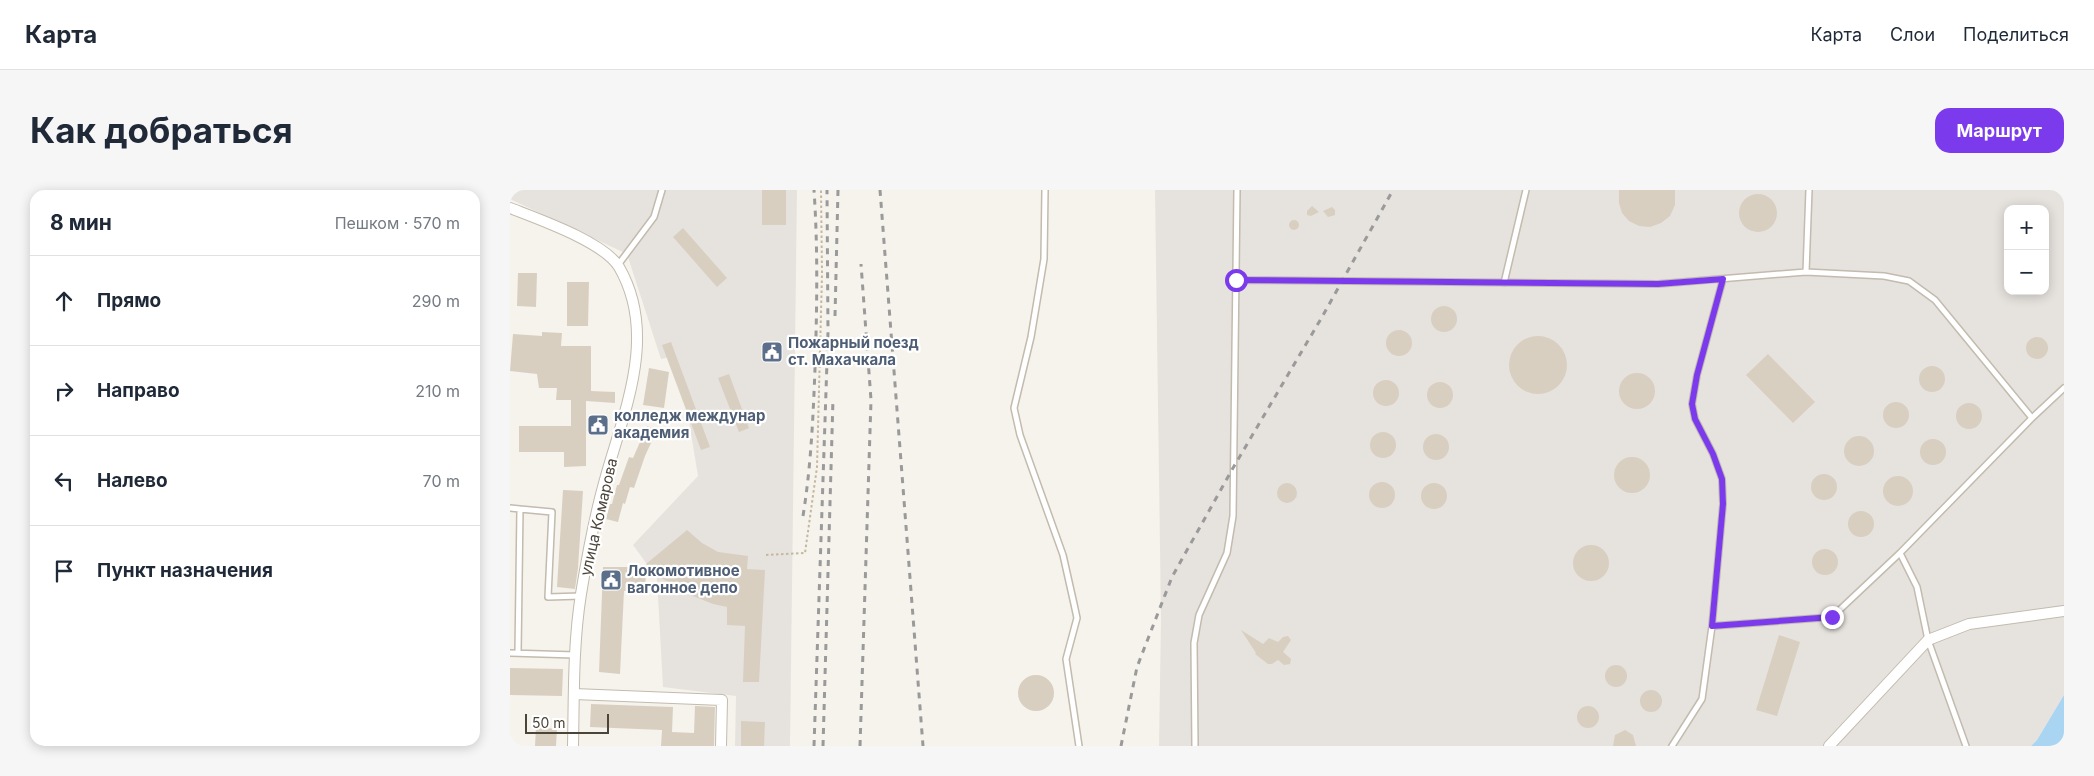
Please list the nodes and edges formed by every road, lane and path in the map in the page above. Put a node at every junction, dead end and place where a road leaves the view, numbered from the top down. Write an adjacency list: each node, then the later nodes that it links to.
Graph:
1 (662, 190): 8 (lane)
2 (821, 190): 18 (path)
3 (1045, 190): 29 (lane)
4 (1237, 190): 11 (lane)
5 (1526, 190): 12 (lane)
6 (1809, 190): 9 (lane)
7 (510, 208): 8 (street)
8 (618, 265): 19 (street, улица Комарова)
9 (1806, 272): 10 (lane); 14 (lane)
10 (1723, 279): 12 (lane); 21 (lane)
11 (1236, 280): 12 (lane); 30 (lane)
12 (1504, 282)
13 (2064, 388): 14 (lane)
14 (2032, 418): 17 (lane)
15 (510, 508): 16 (lane)
16 (520, 509): 19 (lane); 24 (lane)
17 (1900, 553): 21 (lane); 22 (lane)
18 (766, 555)
19 (581, 596): 25 (street, улица Комарова)
20 (2064, 611): 22 (street)
21 (1712, 626): 31 (lane)
22 (1928, 640): 32 (street); 33 (lane)
23 (510, 653): 24 (lane)
24 (518, 653): 25 (lane)
25 (576, 655): 26 (street, улица Комарова)
26 (574, 694): 27 (street, улица Комарова); 28 (street)
27 (573, 746)
28 (721, 746)
29 (1079, 746)
30 (1195, 746)
31 (1672, 746)
32 (1830, 746)
33 (1966, 746)

